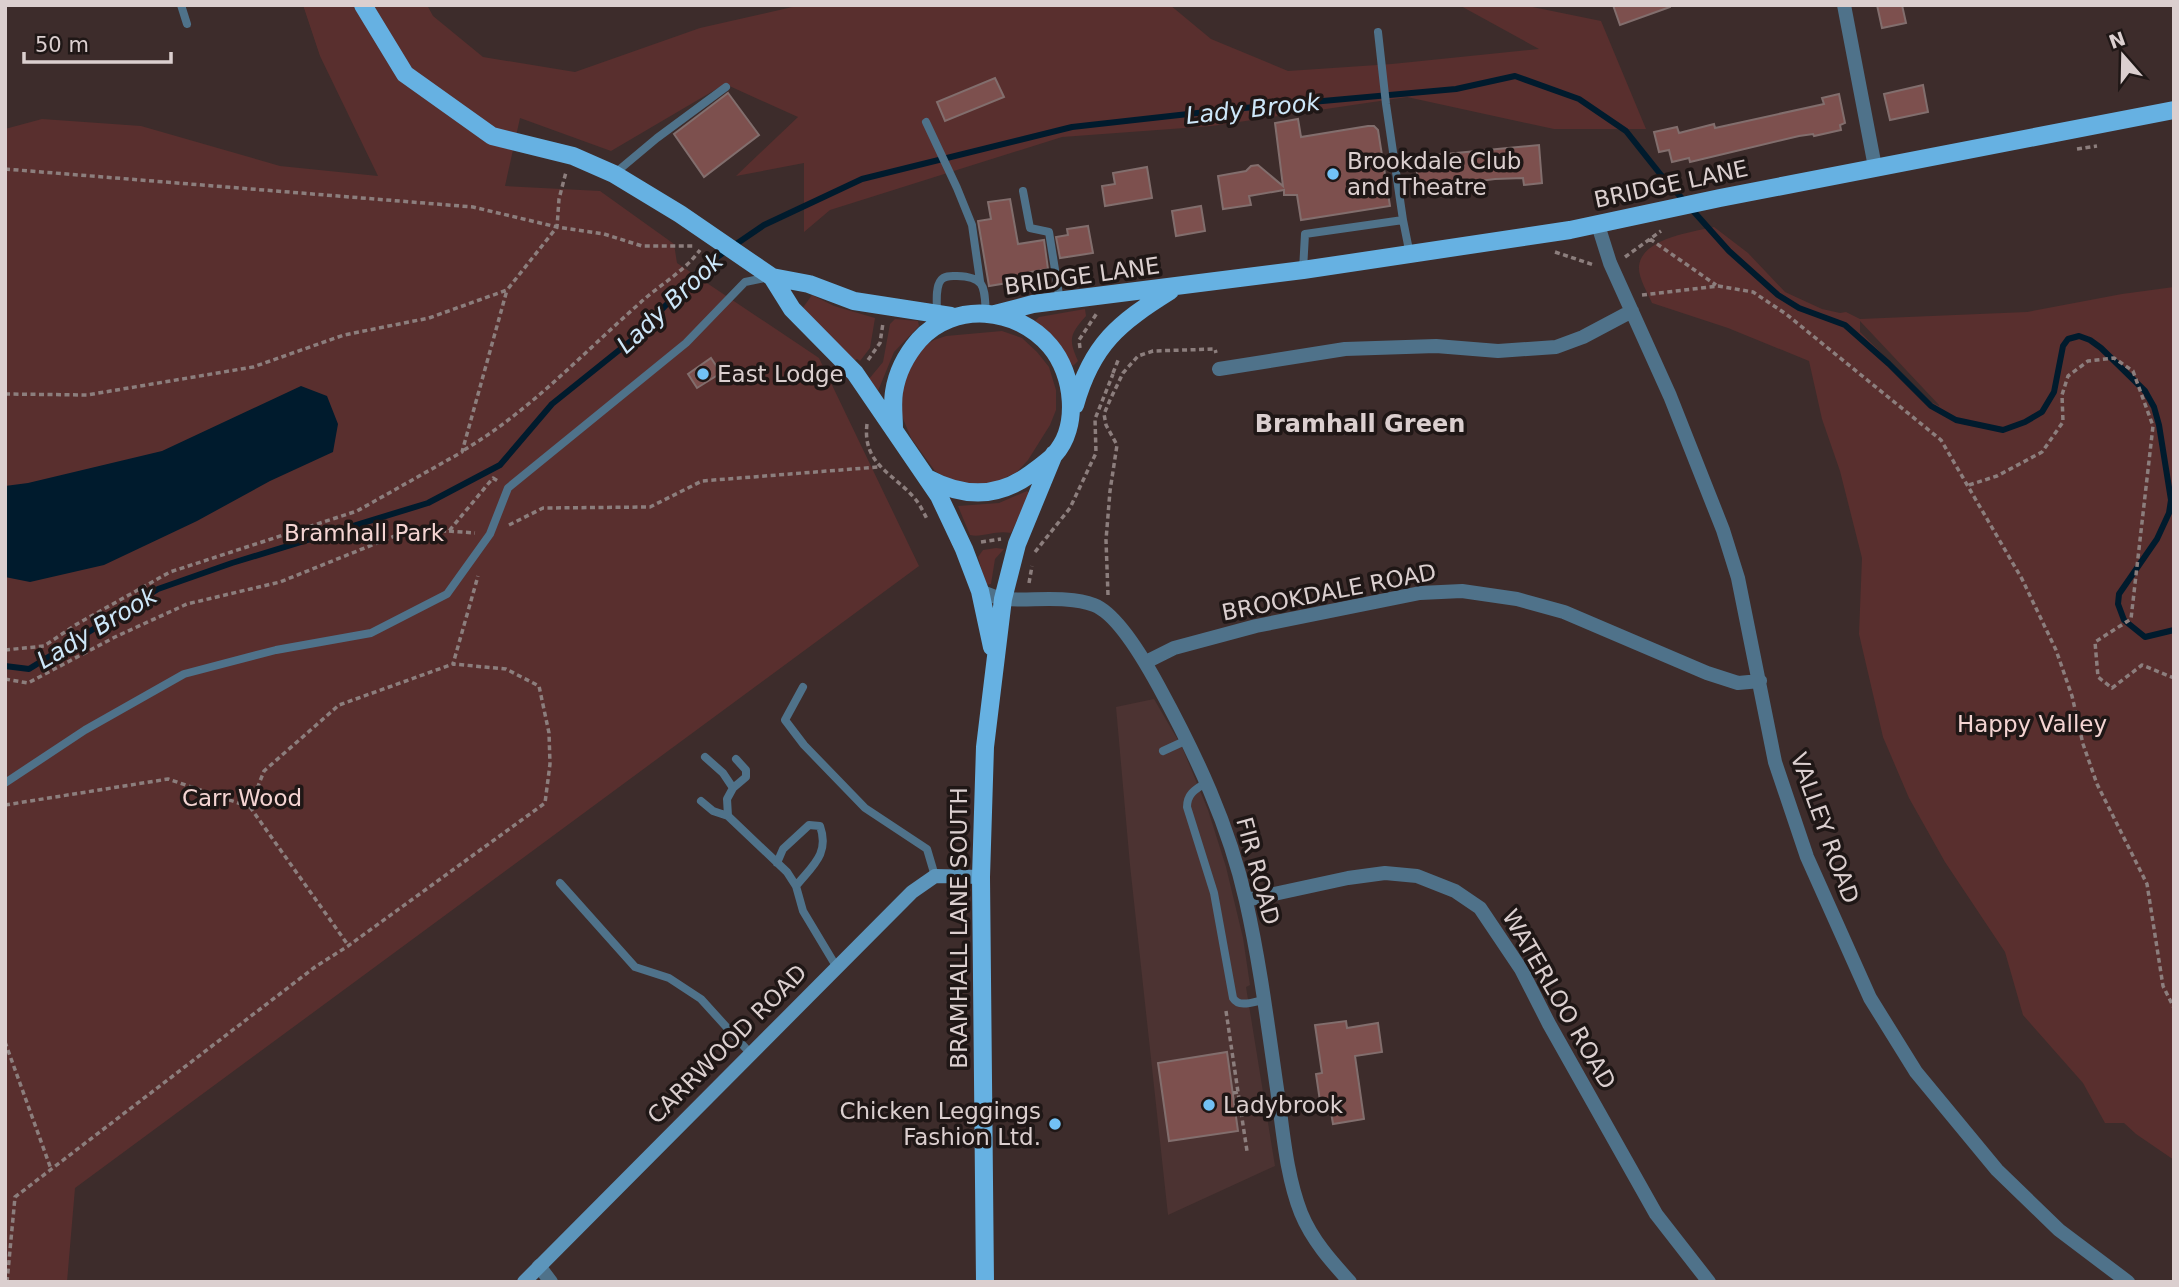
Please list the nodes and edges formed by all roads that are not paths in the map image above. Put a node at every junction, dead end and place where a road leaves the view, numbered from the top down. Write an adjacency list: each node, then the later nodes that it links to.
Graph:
1 (181, 5): 4 (lane)
2 (363, 5): 10 (main road)
3 (1844, 5): 9 (street)
4 (187, 24)
5 (1378, 32): 12 (lane)
6 (726, 86): 10 (lane)
7 (2174, 110): 9 (main road, BRIDGE LANE)
8 (926, 122): 17 (lane)
9 (1875, 167): 13 (main road, BRIDGE LANE)
10 (614, 174): 16 (main road)
11 (1023, 191): 19 (lane)
12 (1404, 220): 14 (lane); 15 (lane)
13 (1598, 225): 14 (main road, BRIDGE LANE); 20 (street, VALLEY ROAD)
14 (1410, 255): 15 (main road, BRIDGE LANE)
15 (1303, 270): 18 (main road, BRIDGE LANE)
16 (772, 277): 22 (main road); 25 (main road); 39 (lane)
17 (980, 281): 21 (lane); 22 (lane)
18 (1176, 287): 19 (main road, BRIDGE LANE); 24 (main road, BRIDGE LANE)
19 (1060, 302): 21 (main road, BRIDGE LANE)
20 (1632, 311): 23 (street); 32 (street, VALLEY ROAD)
21 (990, 314): 22 (main road); 24 (main road)
22 (944, 315): 25 (main road)
23 (1219, 369)
24 (1070, 422): 26 (main road)
25 (894, 429): 27 (main road)
26 (1054, 454): 27 (main road); 29 (main road, BRAMHALL LANE SOUTH)
27 (929, 480): 28 (main road, BRAMHALL LANE SOUTH)
28 (979, 592): 29 (street, FIR ROAD); 30 (main road, BRAMHALL LANE SOUTH)
29 (1003, 599): 30 (main road, BRAMHALL LANE SOUTH); 31 (street, FIR ROAD)
30 (995, 658): 45 (main road, BRAMHALL LANE SOUTH)
31 (1146, 662): 32 (street, BROOKDALE ROAD); 34 (street, FIR ROAD)
32 (1760, 681): 58 (street, VALLEY ROAD)
33 (803, 687): 44 (lane)
34 (1186, 740): 35 (lane); 38 (street, FIR ROAD)
35 (1163, 751)
36 (705, 757): 40 (lane)
37 (736, 759): 40 (lane)
38 (1207, 782): 48 (street, FIR ROAD); 50 (lane)
39 (5, 783)
40 (733, 788): 42 (lane)
41 (701, 801): 42 (lane)
42 (728, 816): 43 (lane)
43 (777, 863): 47 (lane); 47 (lane)
44 (935, 876): 45 (street); 49 (street, CARRWOOD ROAD)
45 (981, 877): 55 (main road, BRAMHALL LANE SOUTH)
46 (559, 883): 51 (lane)
47 (796, 886): 49 (lane)
48 (1246, 900): 50 (street, FIR ROAD); 57 (street, WATERLOO ROAD)
49 (836, 966): 51 (street, CARRWOOD ROAD)
50 (1263, 1000): 56 (street, FIR ROAD)
51 (750, 1053): 52 (street, CARRWOOD ROAD)
52 (540, 1266): 53 (street, CARRWOOD ROAD); 54 (street)
53 (524, 1282)
54 (551, 1282)
55 (985, 1282)
56 (1350, 1282)
57 (1709, 1282)
58 (2128, 1282)

